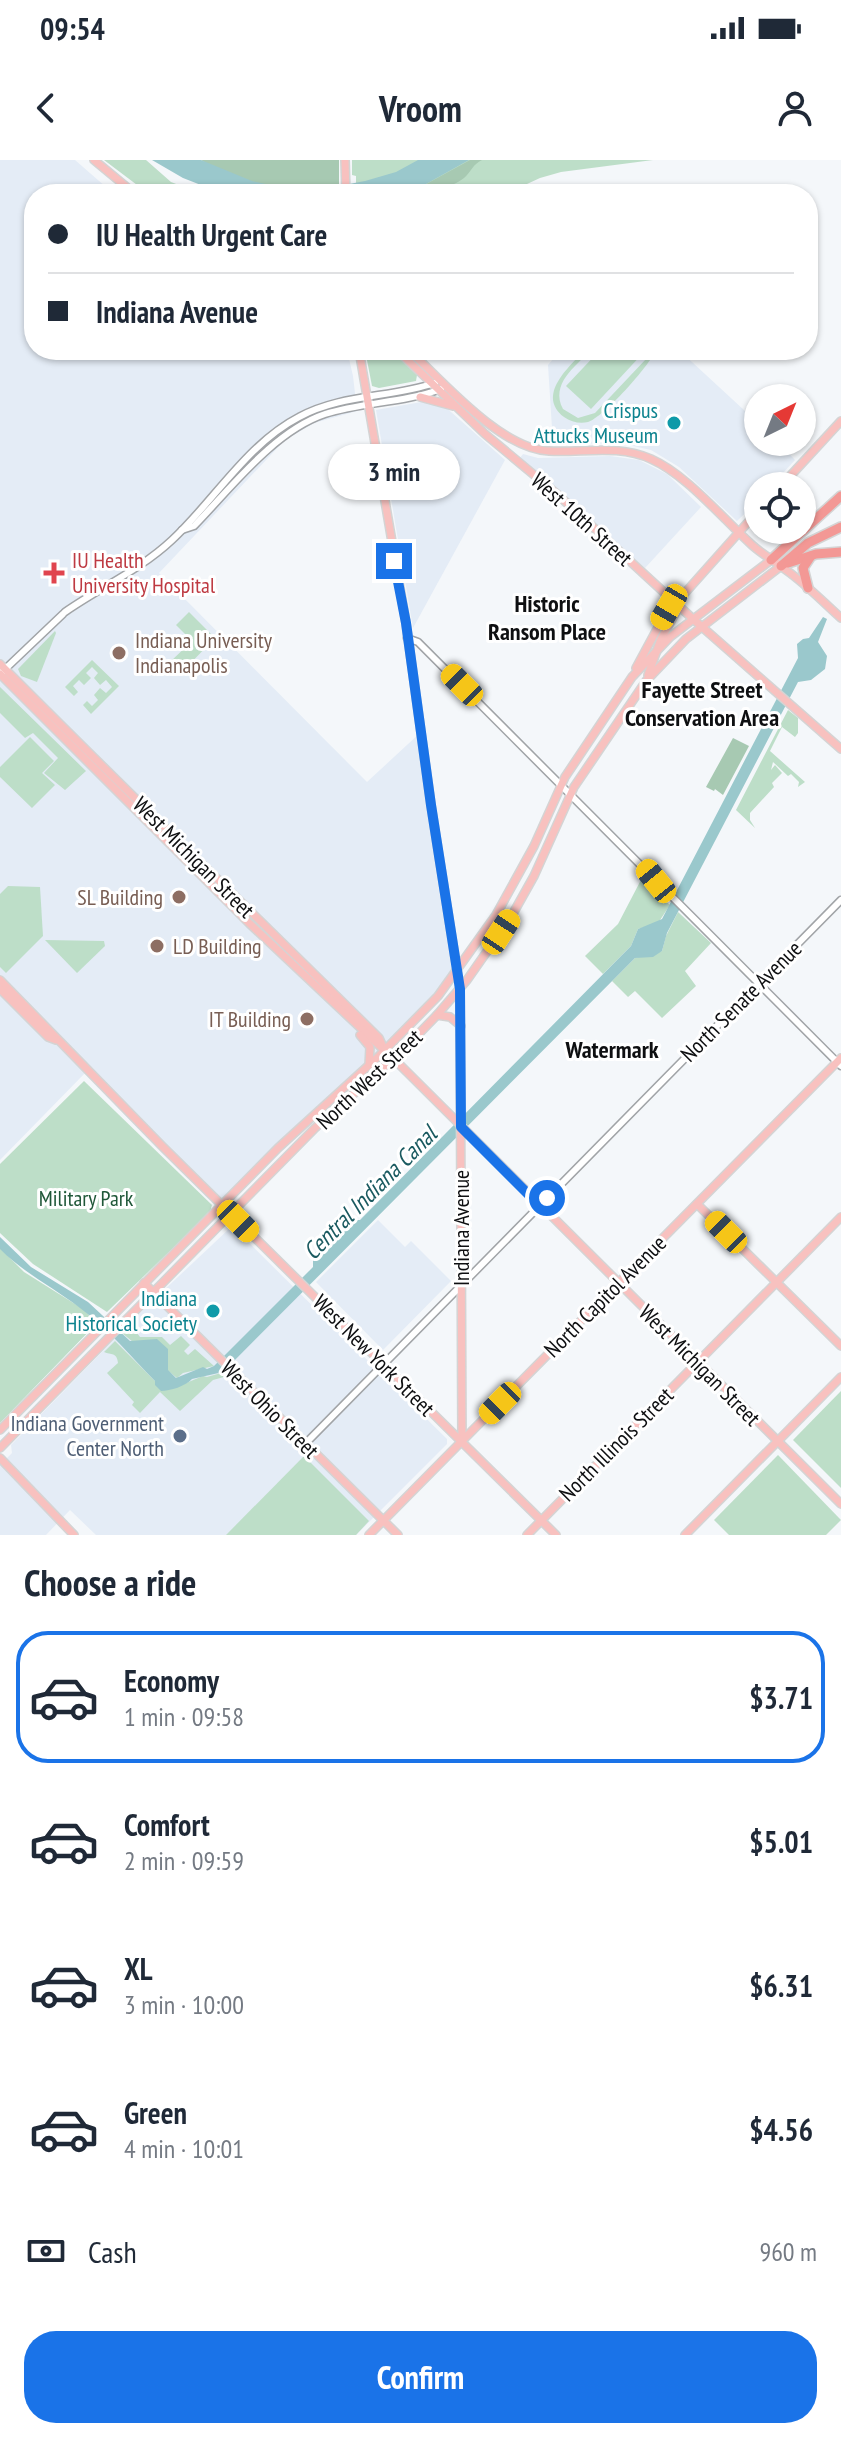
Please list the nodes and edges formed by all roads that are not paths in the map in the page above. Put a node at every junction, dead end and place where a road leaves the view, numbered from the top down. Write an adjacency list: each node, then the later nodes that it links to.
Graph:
1 (94, 160): 3 (main road)
2 (345, 160): 4 (main road)
3 (123, 184)
4 (346, 184)
5 (361, 360): 10 (main road, Indiana Avenue)
6 (409, 360): 8 (main road, West 10th Street)
7 (418, 360): 8 (main road, West 10th Street)
8 (440, 385): 9 (street); 10 (street); 11 (main road, West 10th Street); 17 (main road)
9 (420, 397): 10 (street); 11 (main road)
10 (368, 401): 27 (main road, Indiana Avenue); 29 (street)
11 (455, 406): 23 (main road, West 10th Street)
12 (841, 421): 13 (main road)
13 (794, 472)
14 (841, 496): 20 (highway)
15 (744, 526): 17 (main road)
16 (841, 527): 21 (highway)
17 (738, 532): 20 (main road); 23 (main road)
18 (841, 552): 19 (highway)
19 (813, 554): 21 (highway); 22 (highway)
20 (771, 560): 21 (main road); 25 (main road, North West Street)
21 (781, 566): 22 (main road); 26 (main road, North West Street)
22 (808, 588): 24 (main road)
23 (676, 603): 25 (main road, West 10th Street); 28 (main road); 30 (main road)
24 (841, 618)
25 (693, 619): 26 (main road, West 10th Street); 28 (main road, North West Street)
26 (702, 627): 31 (main road, North West Street); 32 (main road, West 10th Street)
27 (407, 638): 33 (street); 36 (main road, Indiana Avenue)
28 (656, 650): 30 (main road, North West Street); 31 (main road)
29 (1, 671): 42 (main road, West Michigan Street); 45 (main road, West Michigan Street)
30 (632, 677): 33 (main road, North West Street)
31 (646, 681): 34 (main road, North West Street)
32 (841, 749)
33 (561, 783): 34 (street); 36 (main road, North West Street)
34 (570, 794): 38 (street); 40 (main road, North West Street)
35 (841, 900): 38 (street, North Senate Avenue)
36 (456, 974): 40 (main road, Indiana Avenue); 45 (main road, North West Street)
37 (0, 980): 44 (main road, West New York Street)
38 (758, 984): 47 (street); 52 (street, North Senate Avenue)
39 (0, 989): 44 (main road, West New York Street)
40 (460, 989): 41 (main road, North West Street); 43 (main road, Indiana Avenue)
41 (437, 1015): 43 (main road); 46 (main road, North West Street)
42 (347, 1017): 45 (main road, West Michigan Street); 48 (main road)
43 (461, 1026): 49 (main road, Indiana Avenue)
44 (56, 1040): 50 (main road, West New York Street)
45 (385, 1051): 46 (main road, West Michigan Street); 48 (main road, North West Street)
46 (393, 1059): 49 (main road, West Michigan Street); 53 (main road, North West Street)
47 (840, 1062): 51 (main road, North Capitol Avenue)
48 (369, 1065): 50 (main road, North West Street)
49 (462, 1132): 52 (main road, West Michigan Street); 58 (main road, Indiana Avenue)
50 (222, 1204): 53 (main road, West New York Street); 55 (main road, North West Street)
51 (697, 1204): 56 (main road, North Capitol Avenue); 57 (main road)
52 (539, 1205): 56 (main road, West Michigan Street); 58 (street, North Senate Avenue)
53 (232, 1214): 59 (main road, North West Street); 62 (main road, West New York Street)
54 (841, 1217): 57 (main road, North Illinois Street)
55 (144, 1283): 59 (main road, West Ohio Street); 64 (main road, North West Street)
56 (618, 1283): 61 (main road, West Michigan Street); 65 (main road, North Capitol Avenue)
57 (777, 1283): 60 (main road); 61 (main road, North Illinois Street)
58 (462, 1284): 62 (street, North Senate Avenue); 65 (main road, Indiana Avenue)
59 (153, 1293): 67 (main road, West Ohio Street); 68 (main road, North West Street)
60 (841, 1346)
61 (697, 1362): 66 (main road, West Michigan Street); 71 (main road, North Illinois Street)
62 (382, 1364): 65 (main road, West New York Street); 67 (street, North Senate Avenue)
63 (841, 1377): 66 (main road)
64 (0, 1430)
65 (462, 1442): 71 (main road, West New York Street); 72 (main road, North Capitol Avenue)
66 (778, 1442): 70 (main road, West Michigan Street); 78 (main road)
67 (305, 1444): 72 (main road, West Ohio Street)
68 (0, 1448)
69 (0, 1458): 73 (main road)
70 (841, 1504)
71 (541, 1520): 76 (main road, North Illinois Street); 77 (main road, West New York Street)
72 (383, 1521): 74 (main road, North Capitol Avenue); 75 (main road, West Ohio Street)
73 (74, 1535)
74 (369, 1535)
75 (398, 1535)
76 (527, 1535)
77 (556, 1535)
78 (685, 1535)

